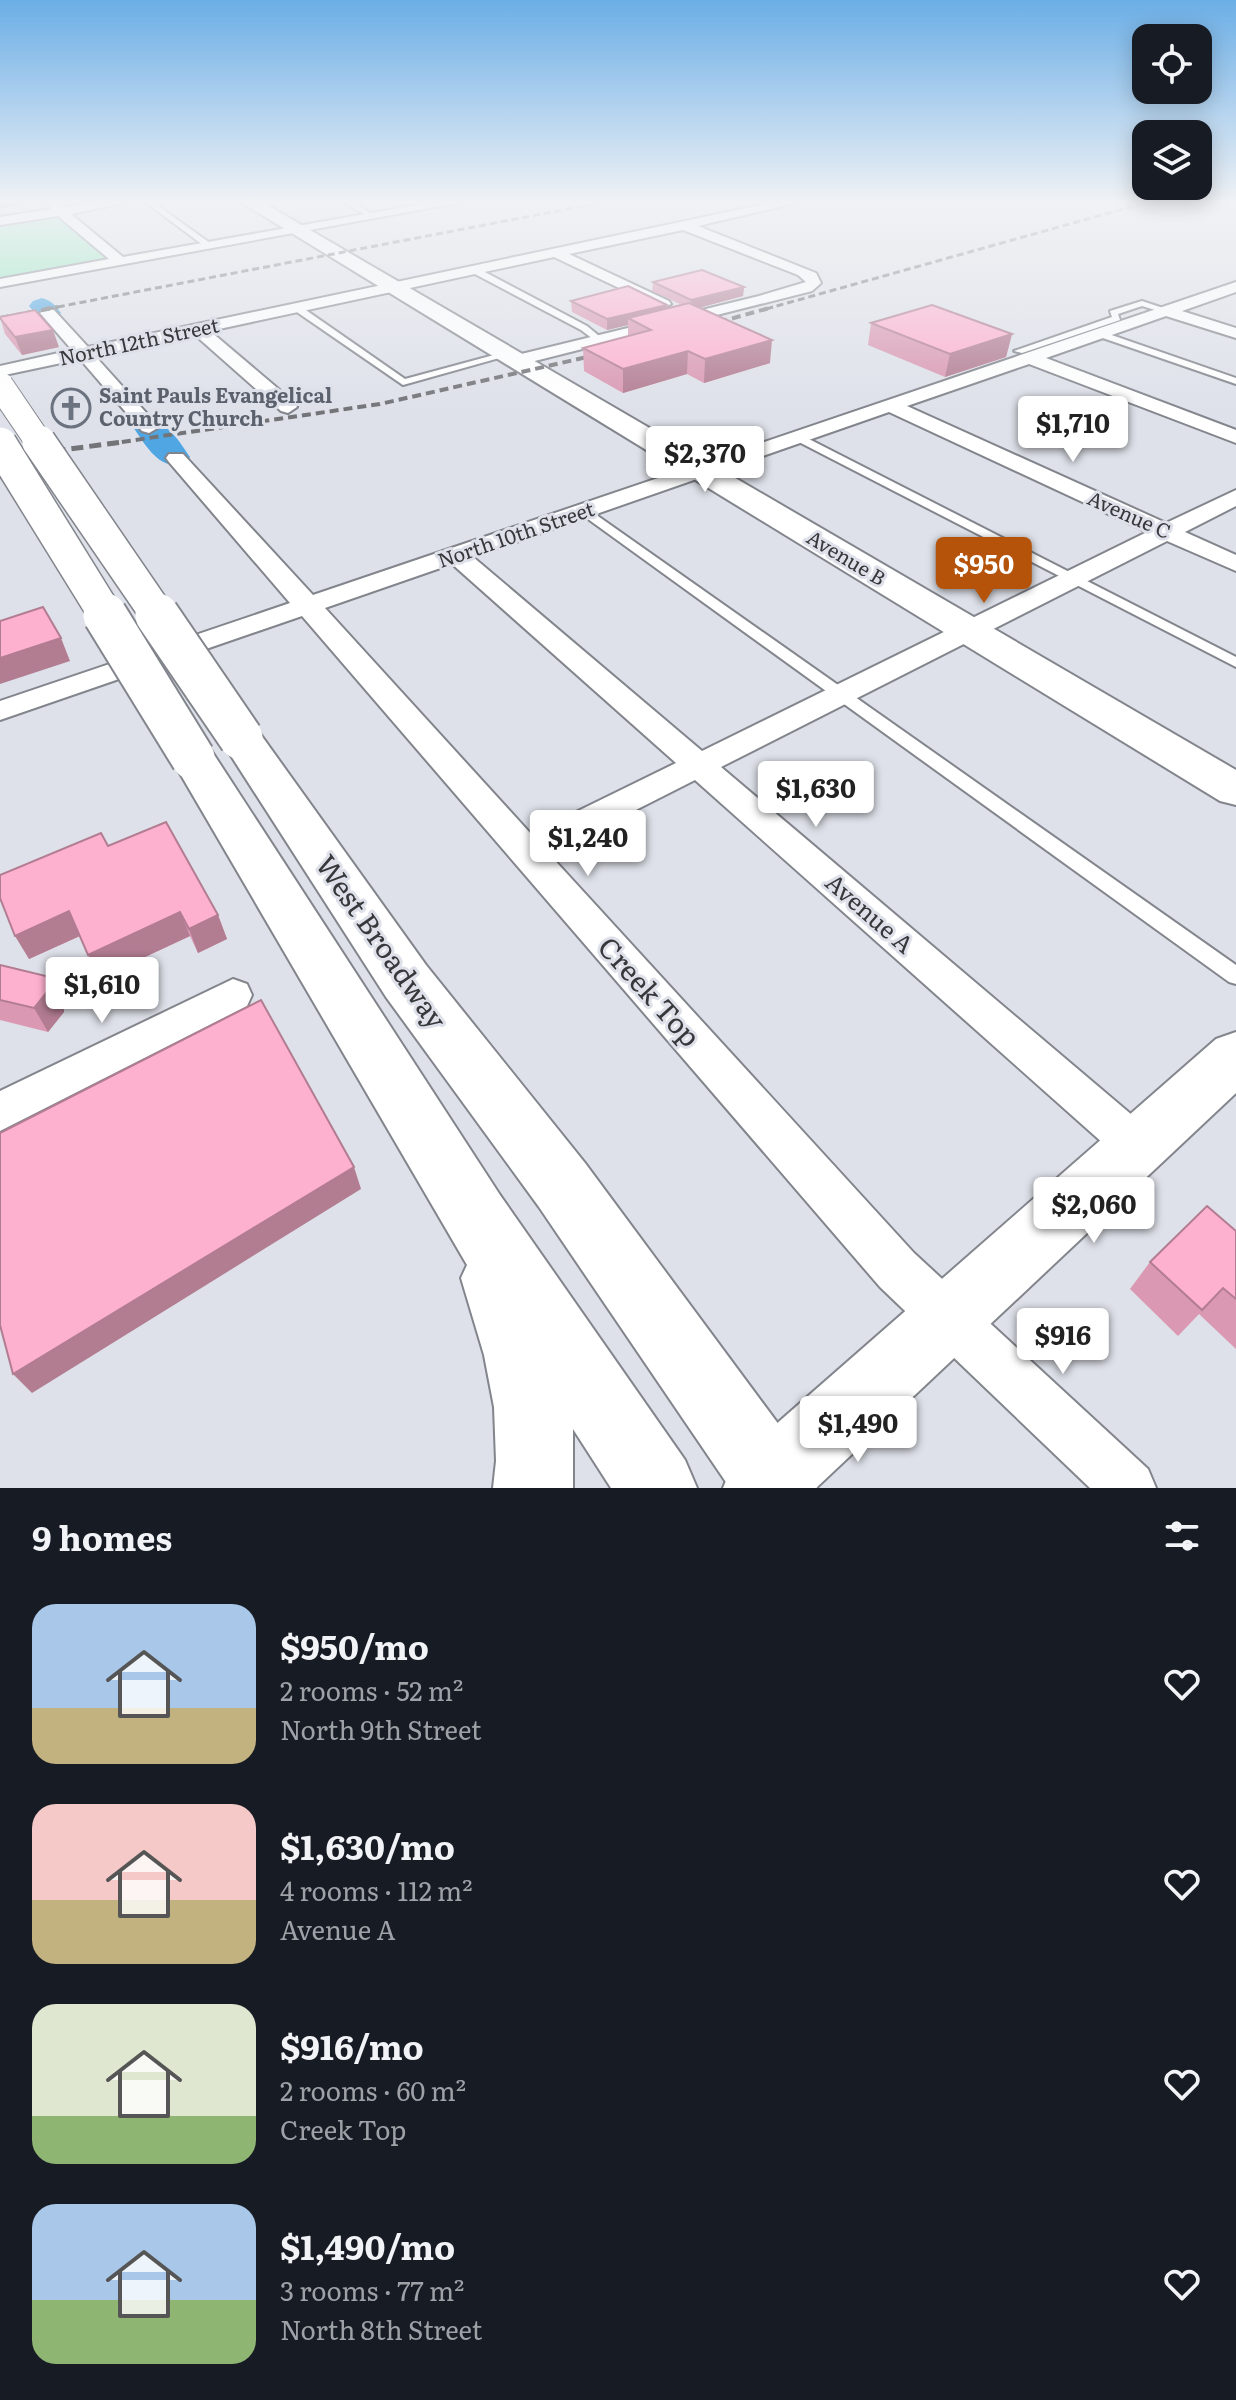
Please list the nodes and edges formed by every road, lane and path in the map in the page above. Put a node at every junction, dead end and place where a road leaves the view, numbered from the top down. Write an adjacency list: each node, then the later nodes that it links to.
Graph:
1 (75, 271): 7 (street)
2 (365, 271): 8 (street, Avenue B)
3 (474, 271): 8 (street, North 12th Street)
4 (476, 271): 17 (lane)
5 (594, 271): 13 (street)
6 (802, 271): 13 (street)
7 (0, 287)
8 (393, 288): 10 (street, North 12th Street); 21 (street, Avenue B)
9 (1232, 290): 11 (street, North 10th Street)
10 (297, 308): 14 (street, North 12th Street); 21 (lane)
11 (1167, 311): 15 (street); 16 (street, North 10th Street); 20 (lane)
12 (48, 313): 19 (street)
13 (689, 318): 17 (street)
14 (198, 329): 19 (street, North 12th Street); 26 (street)
15 (1236, 333)
16 (1100, 334): 20 (street, North 10th Street); 23 (lane)
17 (600, 340): 21 (street)
18 (1004, 346): 20 (lane)
19 (84, 354): 22 (street, North 12th Street); 27 (street)
20 (1027, 356): 25 (street, North 10th Street); 28 (street)
21 (510, 358): 32 (street, Avenue B)
22 (0, 371)
23 (1236, 381)
24 (0, 385): 44 (main road, West Broadway, bridge)
25 (891, 406): 29 (street, North 10th Street); 35 (street, Avenue C)
26 (288, 407)
27 (149, 427)
28 (1236, 437)
29 (799, 438): 32 (street, North 10th Street); 38 (lane)
30 (0, 444): 44 (main road, West Broadway, bridge)
31 (183, 466): 39 (street, Creek Top)
32 (701, 472): 34 (street, North 10th Street); 40 (street, Avenue B)
33 (1236, 497): 35 (street)
34 (585, 511): 36 (street, North 10th Street); 42 (lane)
35 (1167, 532): 37 (street, Avenue C); 38 (street)
36 (456, 555): 39 (street, North 10th Street); 45 (street, Avenue A)
37 (1236, 564)
38 (1072, 579): 40 (street); 41 (lane)
39 (308, 606): 43 (street, North 10th Street); 47 (street, Creek Top)
40 (969, 631): 42 (street); 46 (street, Avenue B)
41 (1236, 663)
42 (842, 694): 45 (street); 48 (lane)
43 (0, 711)
44 (217, 748): 53 (main road, West Broadway); 55 (main road, West Broadway)
45 (699, 765): 47 (street); 52 (street, Avenue A)
46 (1236, 790)
47 (525, 852): 54 (street, Creek Top)
48 (1236, 976)
49 (233, 995): 51 (street)
50 (1236, 1057): 52 (street)
51 (0, 1112)
52 (1137, 1146): 54 (street)
53 (476, 1219): 56 (main road); 57 (main road, West Broadway)
54 (946, 1320): 55 (street); 58 (street, Creek Top)
55 (770, 1485)
56 (533, 1488)
57 (657, 1488)
58 (1129, 1488)

